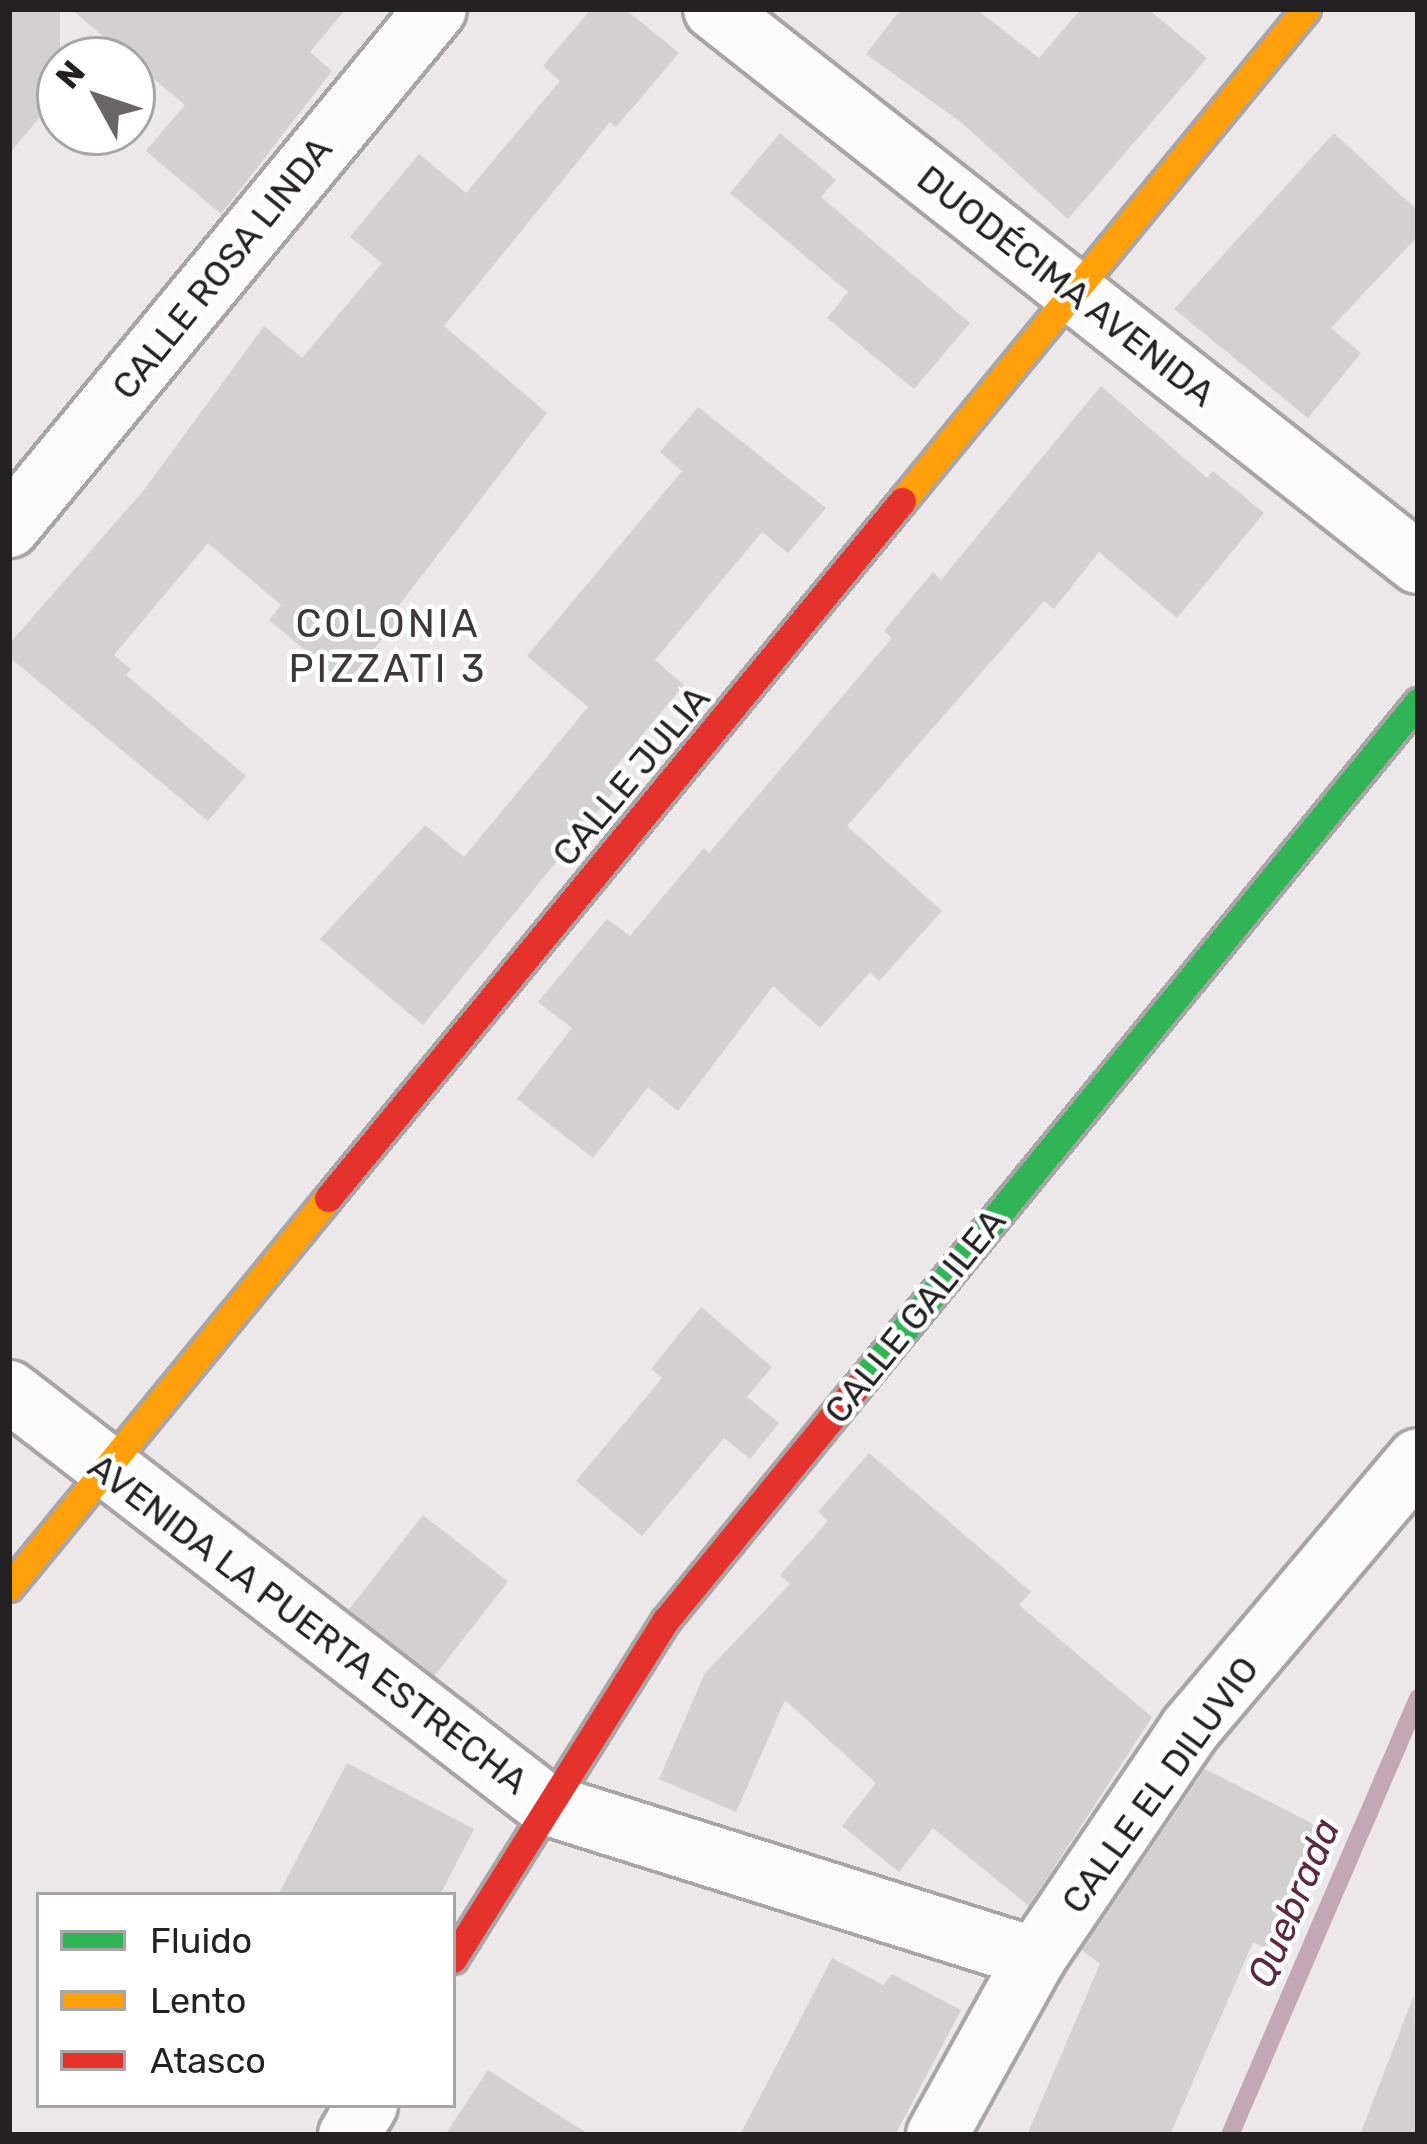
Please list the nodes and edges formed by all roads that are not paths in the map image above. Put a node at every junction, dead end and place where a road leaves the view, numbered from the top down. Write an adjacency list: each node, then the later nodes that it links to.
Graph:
1 (436, 9): 5 (street, CALLE ROSA LINDA)
2 (715, 9): 4 (street, DUODÉCIMA AVENIDA)
3 (1306, 9): 4 (street, CALLE JULIA)
4 (1076, 295): 6 (street, DUODÉCIMA AVENIDA); 10 (street, CALLE JULIA)
5 (9, 527)
6 (1418, 563)
7 (1418, 702): 12 (street, CALLE GALILEA)
8 (9, 1391): 10 (street, AVENIDA LA PUERTA ESTRECHA)
9 (1418, 1460): 14 (street, CALLE EL DILUVIO)
10 (104, 1470): 11 (street, CALLE JULIA); 12 (street, AVENIDA LA PUERTA ESTRECHA)
11 (9, 1586)
12 (545, 1804): 13 (street, CALLE GALILEA); 14 (street, AVENIDA LA PUERTA ESTRECHA)
13 (456, 1954)
14 (1035, 1958): 17 (street, CALLE EL DILUVIO)
15 (365, 2108): 16 (street)
16 (349, 2135)
17 (937, 2135)

